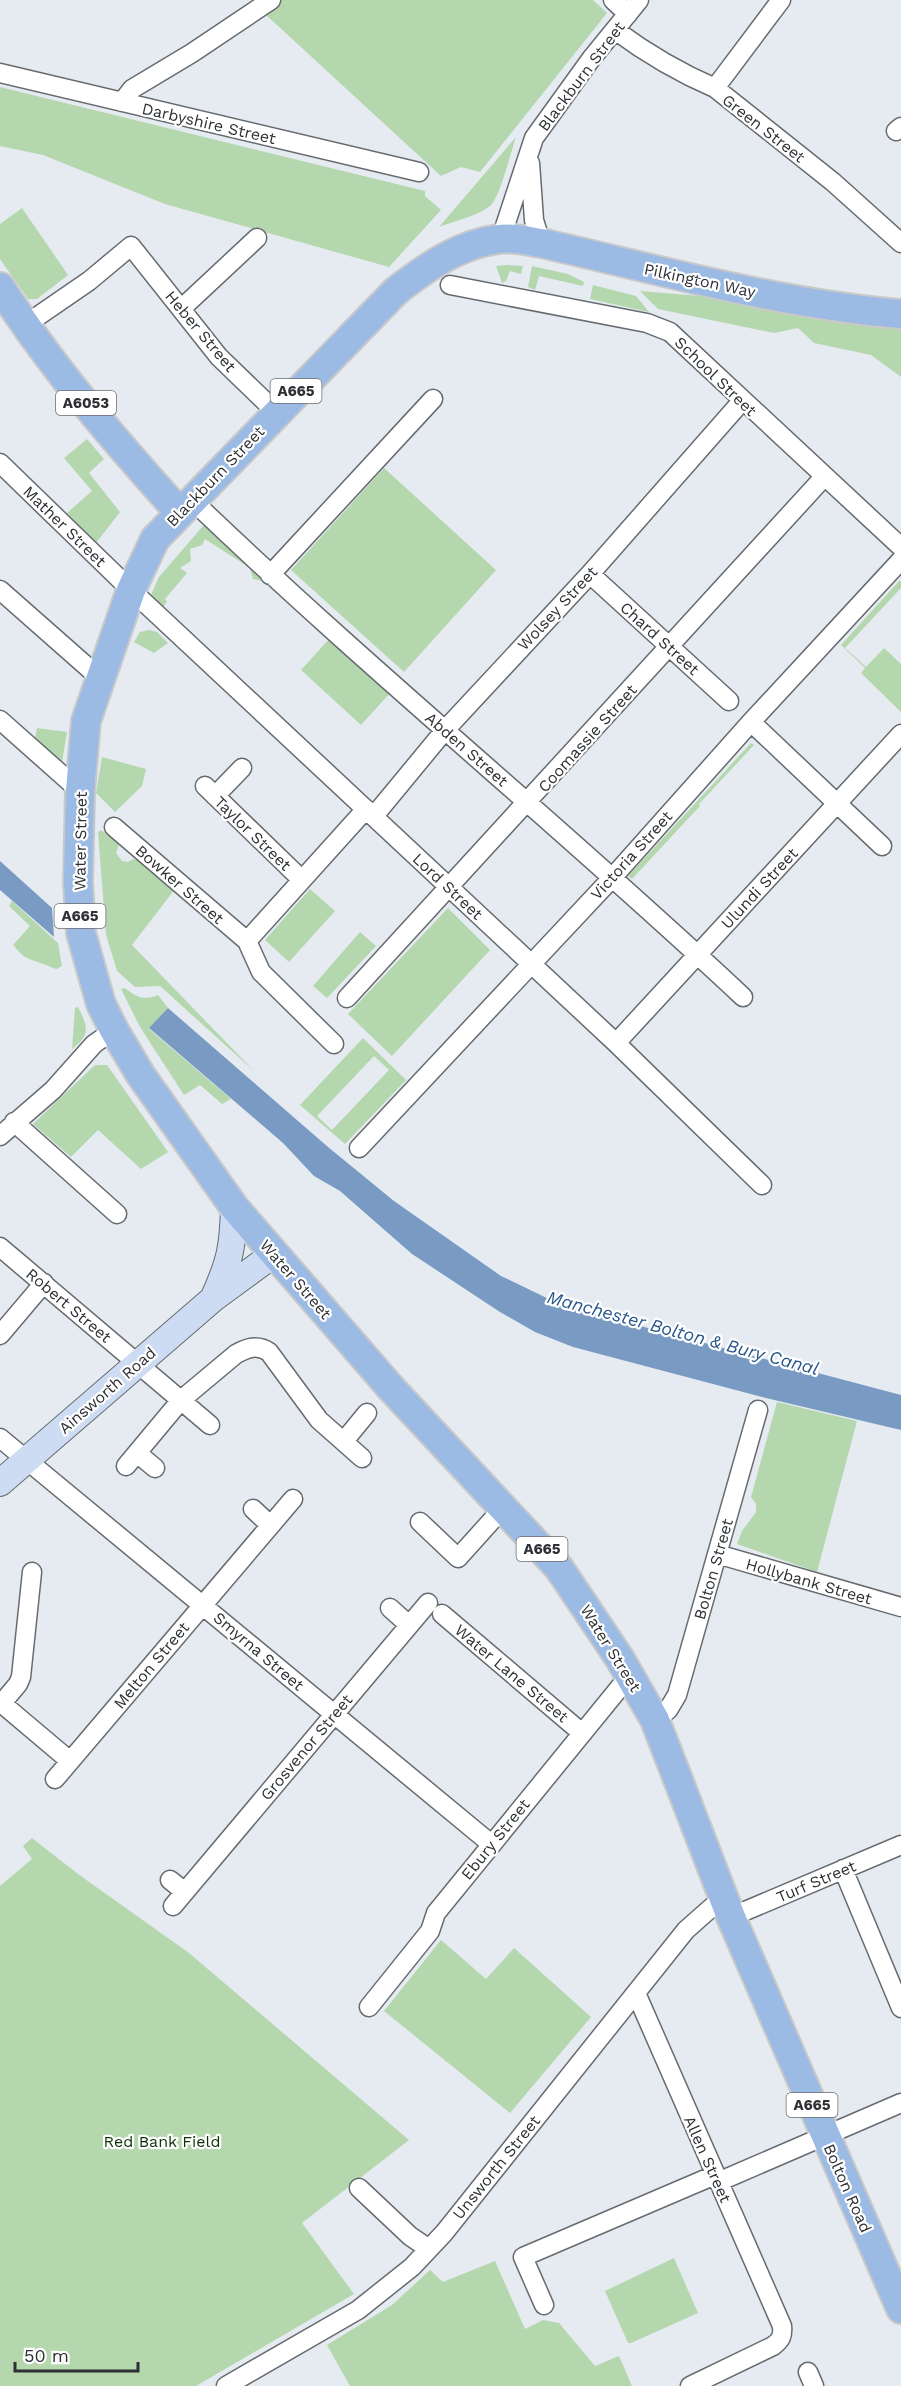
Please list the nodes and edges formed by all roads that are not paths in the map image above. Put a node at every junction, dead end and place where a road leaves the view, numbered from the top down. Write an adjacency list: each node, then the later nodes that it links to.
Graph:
1 (272, 0): 8 (street)
2 (612, 0): 4 (street)
3 (781, 0): 7 (street)
4 (634, 7): 5 (street, Blackburn Street)
5 (615, 30): 7 (street, Green Street); 9 (street, Blackburn Street)
6 (0, 73): 8 (street, Darbyshire Street)
7 (715, 88): 14 (street, Green Street)
8 (122, 102): 10 (street, Darbyshire Street)
9 (530, 155): 12 (street, Blackburn Street); 13 (street, Blackburn Street)
10 (418, 172)
11 (257, 238): 17 (street)
12 (501, 238): 13 (main road, Pilkington Way / A665); 22 (main road, Blackburn Street / A665)
13 (541, 243): 18 (main road, Pilkington Way / A665)
14 (901, 243)
15 (450, 285): 21 (street, School Street)
16 (2, 292): 19 (main road, A6053)
17 (181, 309): 19 (street, Heber Street); 22 (street, Heber Street)
18 (901, 314)
19 (25, 325): 25 (main road, A6053)
20 (433, 399): 29 (street)
21 (742, 401): 24 (street, School Street); 28 (street, Wolsey Street)
22 (276, 412): 25 (main road, Blackburn Street / A665)
23 (0, 463): 30 (street, Mather Street)
24 (824, 477): 26 (street, School Street); 32 (street, Coomassie Street)
25 (186, 507): 29 (street, Abden Street); 30 (main road, Blackburn Street / A665)
26 (901, 548)
27 (901, 560): 36 (street, Victoria Street)
28 (590, 574): 32 (street, Chard Street); 37 (street, Wolsey Street)
29 (270, 575): 37 (street, Abden Street)
30 (131, 590): 33 (main road, Water Street / A665); 43 (street, Lord Street)
31 (0, 591): 33 (street)
32 (670, 647): 34 (street, Chard Street); 42 (street, Coomassie Street)
33 (101, 679): 40 (main road, Water Street / A665)
34 (729, 701)
35 (0, 720): 40 (street)
36 (751, 722): 41 (street); 46 (street, Victoria Street)
37 (445, 730): 42 (street, Abden Street); 43 (street, Wolsey Street)
38 (901, 734): 41 (street, Ulundi Street)
39 (242, 768): 47 (street, Taylor Street)
40 (80, 791): 54 (main road, Water Street / A665)
41 (838, 802): 45 (street); 50 (street, Ulundi Street)
42 (528, 803): 46 (street, Abden Street); 48 (street, Coomassie Street)
43 (370, 813): 47 (street, Wolsey Street); 48 (street, Lord Street)
44 (114, 827): 49 (street, Bowker Street)
45 (882, 846)
46 (612, 878): 50 (street, Abden Street); 51 (street, Victoria Street)
47 (302, 880): 49 (street, Wolsey Street)
48 (450, 887): 51 (street, Lord Street); 52 (street, Coomassie Street)
49 (247, 941): 56 (street)
50 (698, 955): 53 (street, Abden Street); 55 (street, Ulundi Street)
51 (532, 964): 55 (street, Lord Street); 59 (street, Victoria Street)
52 (347, 998)
53 (743, 998)
54 (114, 1030): 57 (street); 61 (main road, Water Street / A665)
55 (616, 1043): 60 (street, Lord Street)
56 (334, 1044)
57 (14, 1122): 58 (street); 62 (street)
58 (0, 1136)
59 (359, 1148)
60 (762, 1185)
61 (234, 1207): 64 (main road, Water Street / A665); 66 (main road, Ainsworth Road)
62 (117, 1214)
63 (0, 1246): 65 (street, Robert Street)
64 (274, 1254): 66 (main road, Ainsworth Road); 80 (main road, Water Street / A665)
65 (44, 1283): 67 (street); 68 (street, Robert Street)
66 (214, 1298): 68 (main road, Ainsworth Road)
67 (0, 1335)
68 (139, 1363): 69 (street); 76 (main road, Ainsworth Road)
69 (181, 1400): 72 (street); 74 (street); 77 (street)
70 (758, 1410): 84 (street, Bolton Street)
71 (367, 1413): 74 (street)
72 (210, 1425)
73 (0, 1438): 76 (street, Smyrna Street)
74 (344, 1441): 75 (street)
75 (362, 1458)
76 (26, 1460): 78 (main road, Ainsworth Road); 86 (street, Smyrna Street)
77 (156, 1468)
78 (0, 1483)
79 (292, 1499): 83 (street, Melton Street)
80 (503, 1508): 82 (street); 91 (main road, Water Street / A665)
81 (253, 1509): 83 (street)
82 (420, 1522)
83 (270, 1525): 86 (street, Melton Street)
84 (717, 1554): 87 (street, Hollybank Street); 94 (street, Bolton Street)
85 (32, 1572): 92 (street)
86 (202, 1604): 93 (street, Smyrna Street); 96 (street, Melton Street)
87 (901, 1607)
88 (390, 1608): 90 (street)
89 (435, 1609): 90 (street, Grosvenor Street); 95 (street, Water Lane Street)
90 (410, 1625): 93 (street, Grosvenor Street)
91 (629, 1676): 94 (main road, Water Street / A665); 95 (street, Ebury Street)
92 (1, 1702): 96 (street)
93 (334, 1713): 98 (street, Smyrna Street); 102 (street, Grosvenor Street)
94 (655, 1720): 104 (main road, Water Street / A665)
95 (582, 1733): 98 (street, Ebury Street)
96 (70, 1761): 97 (street, Melton Street)
97 (55, 1779)
98 (490, 1843): 106 (street, Ebury Street)
99 (901, 1845): 100 (street, Turf Street)
100 (843, 1869): 104 (street, Turf Street); 107 (street)
101 (170, 1880): 102 (street)
102 (185, 1892): 103 (street, Grosvenor Street)
103 (173, 1906)
104 (728, 1909): 105 (street, Unsworth Street); 109 (main road, Bolton Road / A665)
105 (636, 1993): 110 (street, Allen Street); 112 (street, Unsworth Street)
106 (369, 2007)
107 (901, 2008)
108 (901, 2103): 109 (street)
109 (825, 2135): 110 (street); 114 (main road, Bolton Road / A665)
110 (716, 2178): 113 (street); 116 (street, Allen Street)
111 (359, 2188): 112 (street)
112 (429, 2249): 115 (street, Unsworth Street)
113 (544, 2305)
114 (901, 2309)
115 (226, 2386)
116 (690, 2386)

